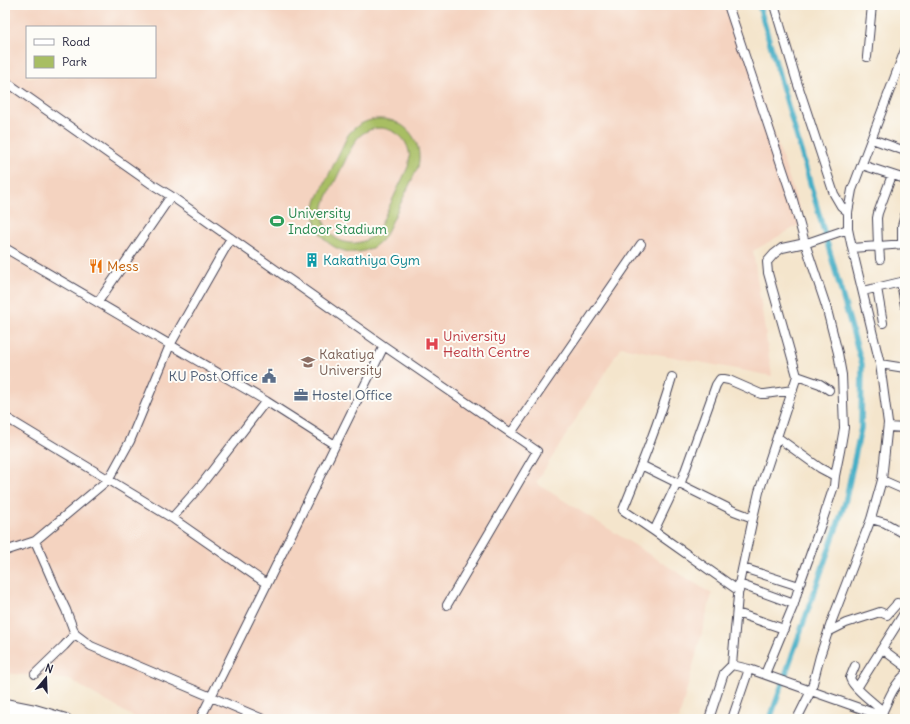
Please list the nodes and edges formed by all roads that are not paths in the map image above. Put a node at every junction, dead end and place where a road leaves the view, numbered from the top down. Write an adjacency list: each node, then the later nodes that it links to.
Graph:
1 (728, 5): 19 (street)
2 (774, 5): 15 (street)
3 (872, 5): 5 (street)
4 (905, 50): 6 (street)
5 (867, 56)
6 (896, 73): 7 (street); 9 (street)
7 (905, 76)
8 (5, 81): 14 (street)
9 (872, 139): 10 (street); 11 (street)
10 (905, 151)
11 (862, 165): 12 (street); 15 (street)
12 (892, 175): 13 (street); 22 (street)
13 (905, 179)
14 (171, 196): 18 (street); 29 (street)
15 (848, 212): 17 (street)
16 (905, 215): 21 (street)
17 (845, 230): 19 (street); 24 (street)
18 (231, 238): 32 (street); 33 (street)
19 (808, 242): 37 (street); 48 (street)
20 (642, 244): 44 (street)
21 (904, 244): 22 (street)
22 (878, 246): 24 (street); 25 (street)
23 (5, 248): 29 (street)
24 (852, 248): 28 (street)
25 (880, 259)
26 (903, 281): 27 (street); 30 (street)
27 (877, 288): 28 (street); 31 (street)
28 (863, 291): 34 (street)
29 (98, 302): 32 (street)
30 (905, 304)
31 (883, 323)
32 (170, 345): 40 (street); 49 (street)
33 (384, 346): 44 (street); 46 (street)
34 (880, 364): 35 (street); 42 (street)
35 (905, 368)
36 (672, 376): 47 (street)
37 (797, 376): 38 (street); 39 (street)
38 (793, 390): 45 (street); 51 (street)
39 (829, 390)
40 (266, 401): 46 (street); 53 (street)
41 (5, 417): 49 (street)
42 (888, 427): 43 (street); 50 (street)
43 (905, 428)
44 (510, 433): 66 (street)
45 (777, 437): 48 (street); 54 (street)
46 (335, 445): 61 (street)
47 (641, 465): 51 (street); 56 (street)
48 (835, 476): 62 (street)
49 (109, 480): 53 (street); 58 (street)
50 (882, 480): 52 (street); 55 (street)
51 (678, 484): 54 (street); 56 (street)
52 (905, 490)
53 (172, 518): 61 (street)
54 (753, 518): 60 (street)
55 (871, 519): 57 (street); 71 (street)
56 (654, 531): 63 (street)
57 (905, 534)
58 (35, 541): 59 (street); 72 (street)
59 (5, 551)
60 (743, 568): 62 (street); 63 (street)
61 (268, 584): 83 (street)
62 (799, 586): 65 (street)
63 (739, 587): 65 (street); 68 (street)
64 (905, 600): 67 (street)
65 (794, 604): 70 (street)
66 (447, 605)
67 (894, 608): 69 (street); 71 (street)
68 (737, 613): 70 (street); 74 (street)
69 (904, 616): 73 (street)
70 (784, 629): 79 (street)
71 (828, 632): 82 (street)
72 (74, 634): 78 (street); 83 (street)
73 (882, 649): 76 (street); 81 (street)
74 (732, 665): 77 (street); 91 (street)
75 (855, 666): 81 (street)
76 (905, 666)
77 (749, 669): 79 (street); 92 (street)
78 (35, 674)
79 (767, 675): 82 (street)
80 (905, 675): 86 (street)
81 (857, 688): 86 (street)
82 (811, 691): 86 (street); 93 (street)
83 (211, 697): 89 (street); 90 (street)
84 (5, 704): 88 (main road)
85 (5, 713): 87 (main road)
86 (884, 715)
87 (33, 719)
88 (66, 719)
89 (200, 719)
90 (263, 719)
91 (709, 719)
92 (732, 719)
93 (797, 719)

